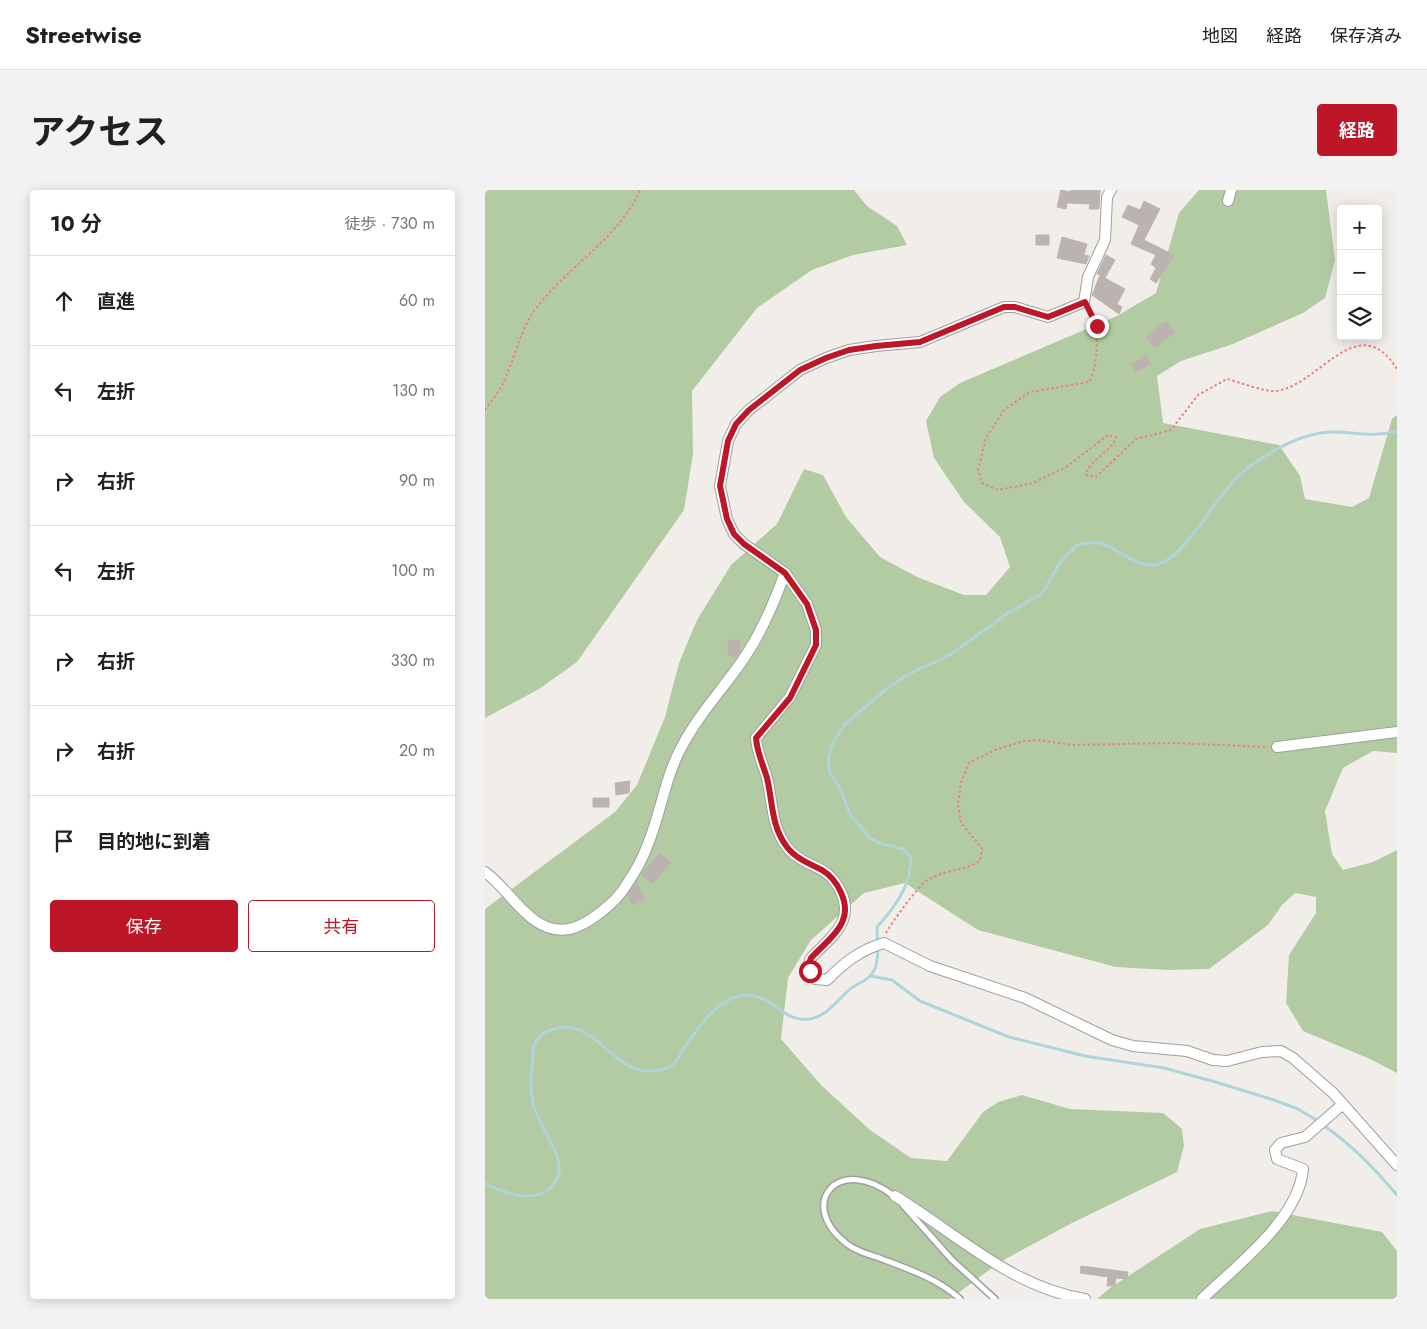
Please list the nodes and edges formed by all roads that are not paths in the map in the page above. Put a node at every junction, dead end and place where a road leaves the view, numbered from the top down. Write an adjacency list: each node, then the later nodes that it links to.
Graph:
1 (1111, 190): 4 (street)
2 (1231, 190): 3 (street)
3 (1228, 201)
4 (785, 573): 7 (street); 8 (street)
5 (1397, 732): 6 (street)
6 (1277, 747)
7 (485, 872)
8 (1341, 1106): 9 (street); 14 (street)
9 (1397, 1165)
10 (895, 1196): 11 (lane); 12 (lane); 13 (street)
11 (960, 1299)
12 (995, 1299)
13 (1085, 1299)
14 (1202, 1299)

